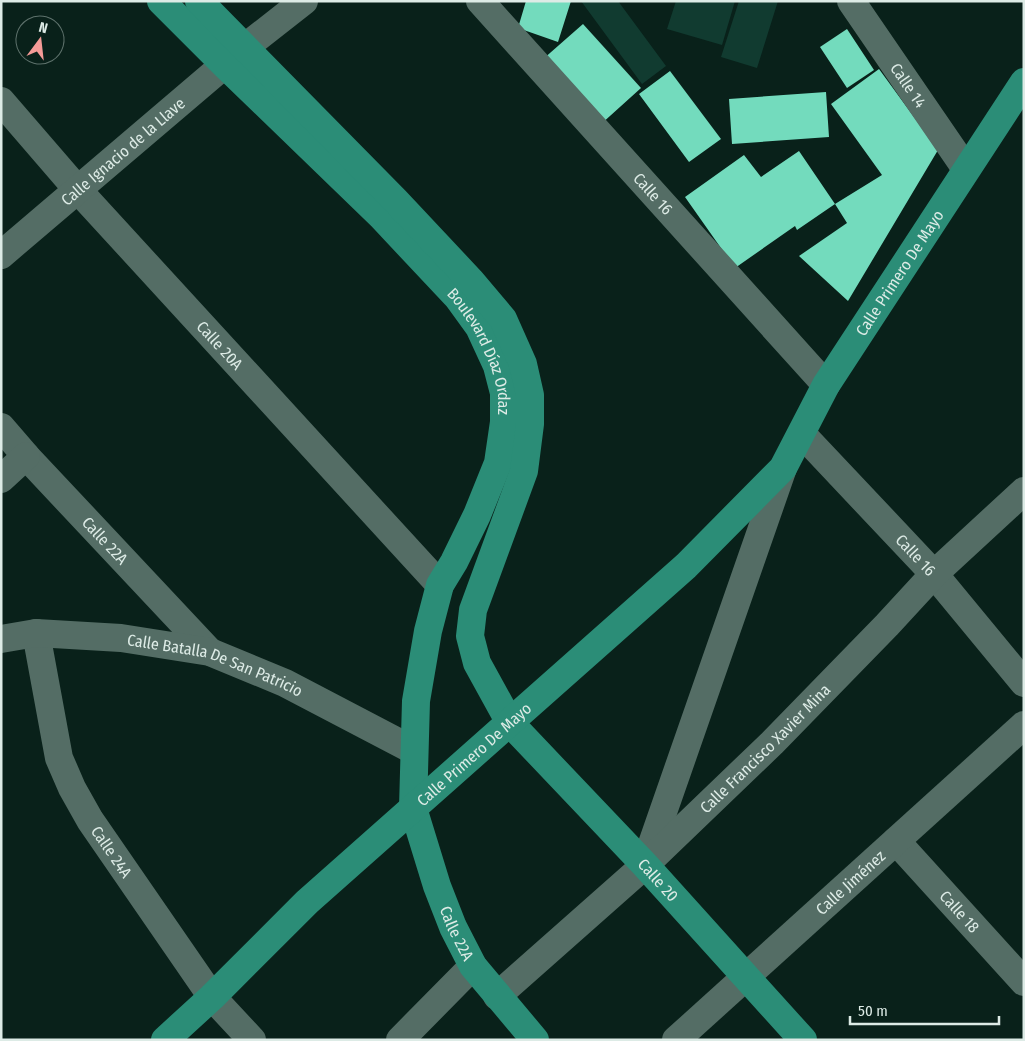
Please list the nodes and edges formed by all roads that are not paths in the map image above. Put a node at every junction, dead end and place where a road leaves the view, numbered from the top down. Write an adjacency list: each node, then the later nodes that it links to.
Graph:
1 (161, 1): 6 (main road, Boulevard Díaz Ordaz)
2 (199, 1): 6 (main road, Boulevard Díaz Ordaz)
3 (304, 1): 6 (street, Calle Ignacio de la Llave)
4 (480, 1): 12 (street, Calle 16)
5 (851, 1): 9 (street, Calle 14)
6 (234, 57): 10 (street, Calle Ignacio de la Llave); 20 (main road, Boulevard Díaz Ordaz); 25 (main road, Boulevard Díaz Ordaz)
7 (1024, 82): 9 (main road, Calle Primero De Mayo)
8 (1, 101): 10 (street, Calle 20A)
9 (966, 169): 12 (main road, Calle Primero De Mayo)
10 (77, 189): 11 (street, Calle Ignacio de la Llave); 20 (street, Calle 20A)
11 (1, 255)
12 (826, 385): 14 (main road, Calle Primero De Mayo)
13 (1, 427): 15 (street, Calle 22A)
14 (802, 434): 16 (main road, Calle Primero De Mayo); 19 (street, Calle 16)
15 (26, 456): 17 (street); 23 (street, Calle 22A)
16 (783, 468): 25 (main road, Calle Primero De Mayo); 30 (street, Calle Primero De Mayo)
17 (1, 479)
18 (1024, 491): 19 (street, Calle Francisco Xavier Mina)
19 (934, 574): 24 (street, Calle 16); 30 (street, Calle Francisco Xavier Mina)
20 (440, 585): 27 (main road, Boulevard Díaz Ordaz)
21 (36, 633): 22 (street, Calle Batalla De San Patricio); 23 (street, Calle Batalla De San Patricio); 35 (street, Calle 24A)
22 (1, 639)
23 (210, 652): 27 (street, Calle Batalla De San Patricio)
24 (1024, 683)
25 (510, 723): 28 (main road, Calle Primero De Mayo); 30 (main road, Calle 20)
26 (1024, 724): 29 (street, Calle Jiménez)
27 (413, 750): 28 (main road, Boulevard Díaz Ordaz)
28 (413, 808): 31 (main road, Calle 22A); 35 (main road, Calle Primero De Mayo)
29 (896, 841): 32 (street, Calle Jiménez); 33 (street, Calle 18)
30 (645, 865): 32 (main road, Calle 20); 34 (street, Calle Francisco Xavier Mina)
31 (473, 966): 34 (main road, Calle 22A); 38 (street)
32 (746, 978): 40 (street, Calle Jiménez); 41 (main road, Calle 20)
33 (1024, 982)
34 (498, 996): 39 (main road, Calle 22A)
35 (212, 997): 36 (main road, Calle Primero De Mayo); 37 (street, Calle 24A)
36 (165, 1040)
37 (252, 1040)
38 (400, 1040)
39 (535, 1040)
40 (676, 1040)
41 (803, 1040)

